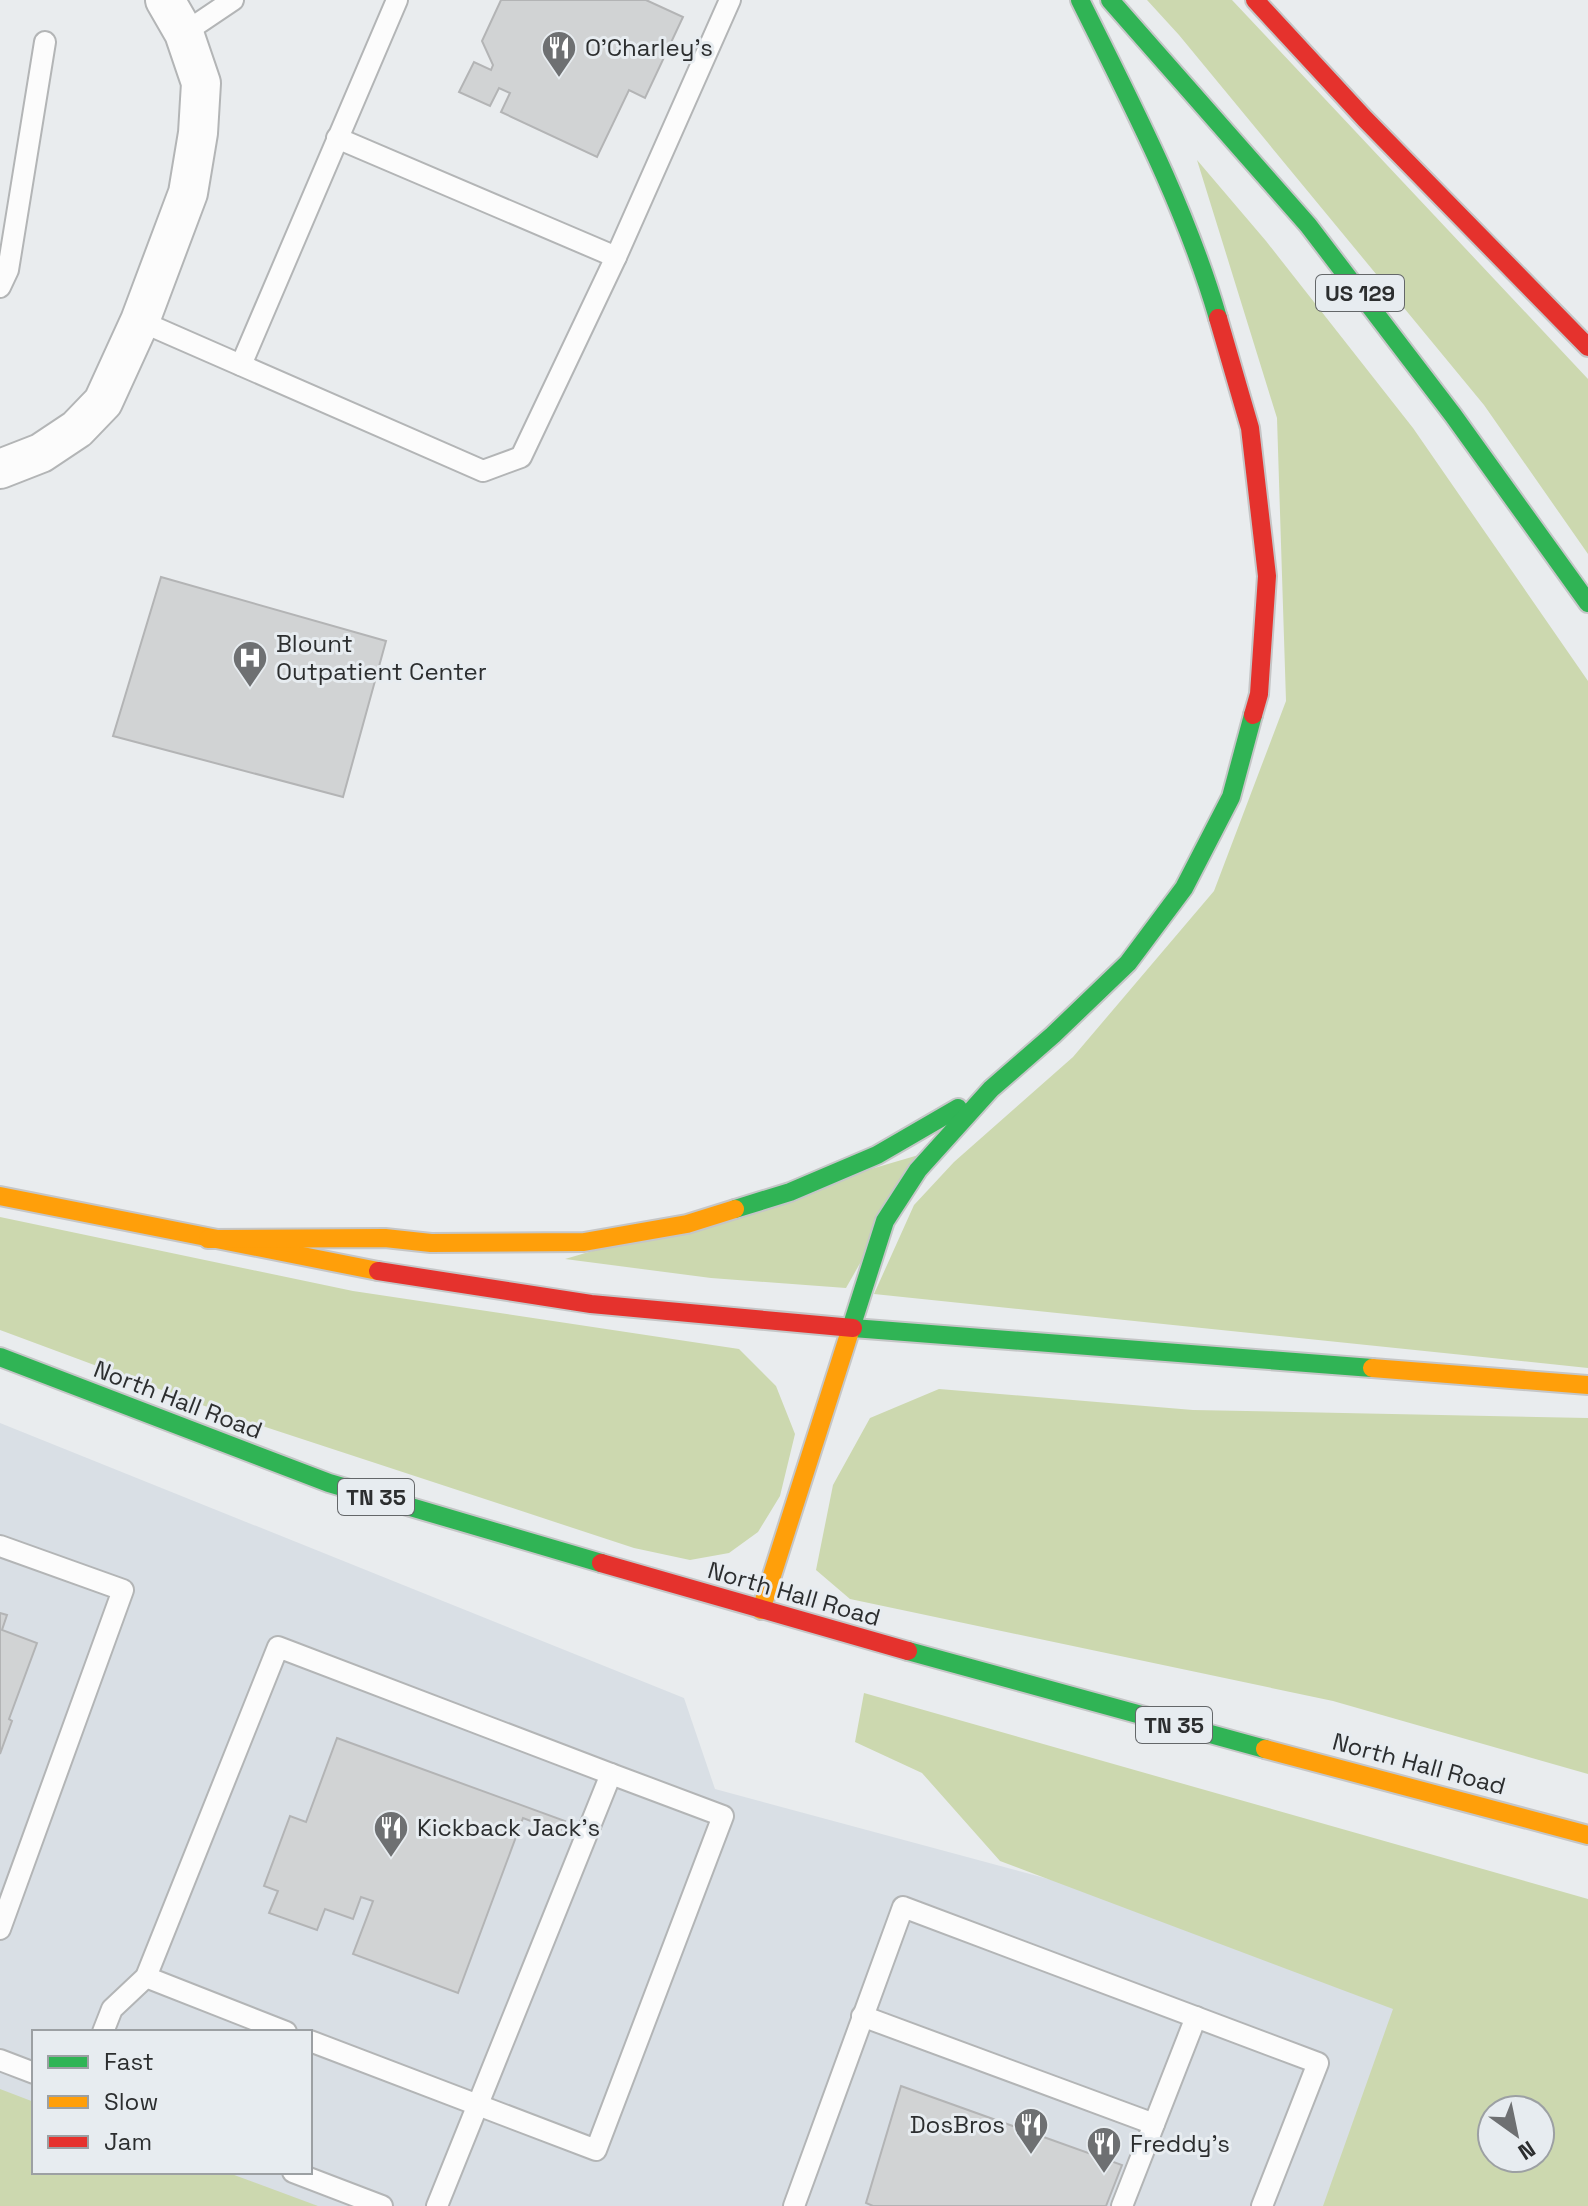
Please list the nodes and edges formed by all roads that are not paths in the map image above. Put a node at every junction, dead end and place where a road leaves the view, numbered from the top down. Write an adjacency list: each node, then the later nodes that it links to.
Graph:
1 (165, 0): 8 (street)
2 (233, 0): 8 (lane)
3 (397, 0): 10 (lane)
4 (730, 0): 11 (lane)
5 (1080, 0): 18 (main road)
6 (1110, 0): 17 (main road, US 129)
7 (1255, 0): 14 (main road)
8 (184, 33): 13 (street)
9 (45, 42): 12 (lane)
10 (337, 138): 11 (lane); 15 (lane)
11 (616, 257): 15 (lane)
12 (0, 287)
13 (140, 321): 15 (lane); 16 (street)
14 (1588, 347)
15 (241, 365)
16 (0, 469)
17 (1588, 603)
18 (991, 1089): 20 (main road); 21 (main road)
19 (0, 1196): 20 (main road)
20 (208, 1239): 21 (main road)
21 (851, 1328): 23 (main road); 25 (main road)
22 (0, 1357): 25 (main road, North Hall Road / TN 35)
23 (1588, 1385)
24 (0, 1546): 28 (lane)
25 (761, 1610): 27 (main road, North Hall Road / TN 35)
26 (611, 1774): 29 (lane); 37 (lane); 37 (lane)
27 (1588, 1835)
28 (0, 1929)
29 (146, 1977): 32 (lane); 33 (lane)
30 (862, 2016): 31 (lane); 38 (lane); 42 (lane)
31 (1196, 2017): 38 (lane); 44 (lane)
32 (104, 2030)
33 (281, 2030)
34 (312, 2042): 37 (lane)
35 (0, 2060): 36 (lane)
36 (32, 2072)
37 (477, 2106): 41 (lane)
38 (1154, 2124): 43 (lane)
39 (298, 2174): 40 (lane)
40 (382, 2206)
41 (437, 2206)
42 (794, 2206)
43 (1122, 2206)
44 (1262, 2206)

